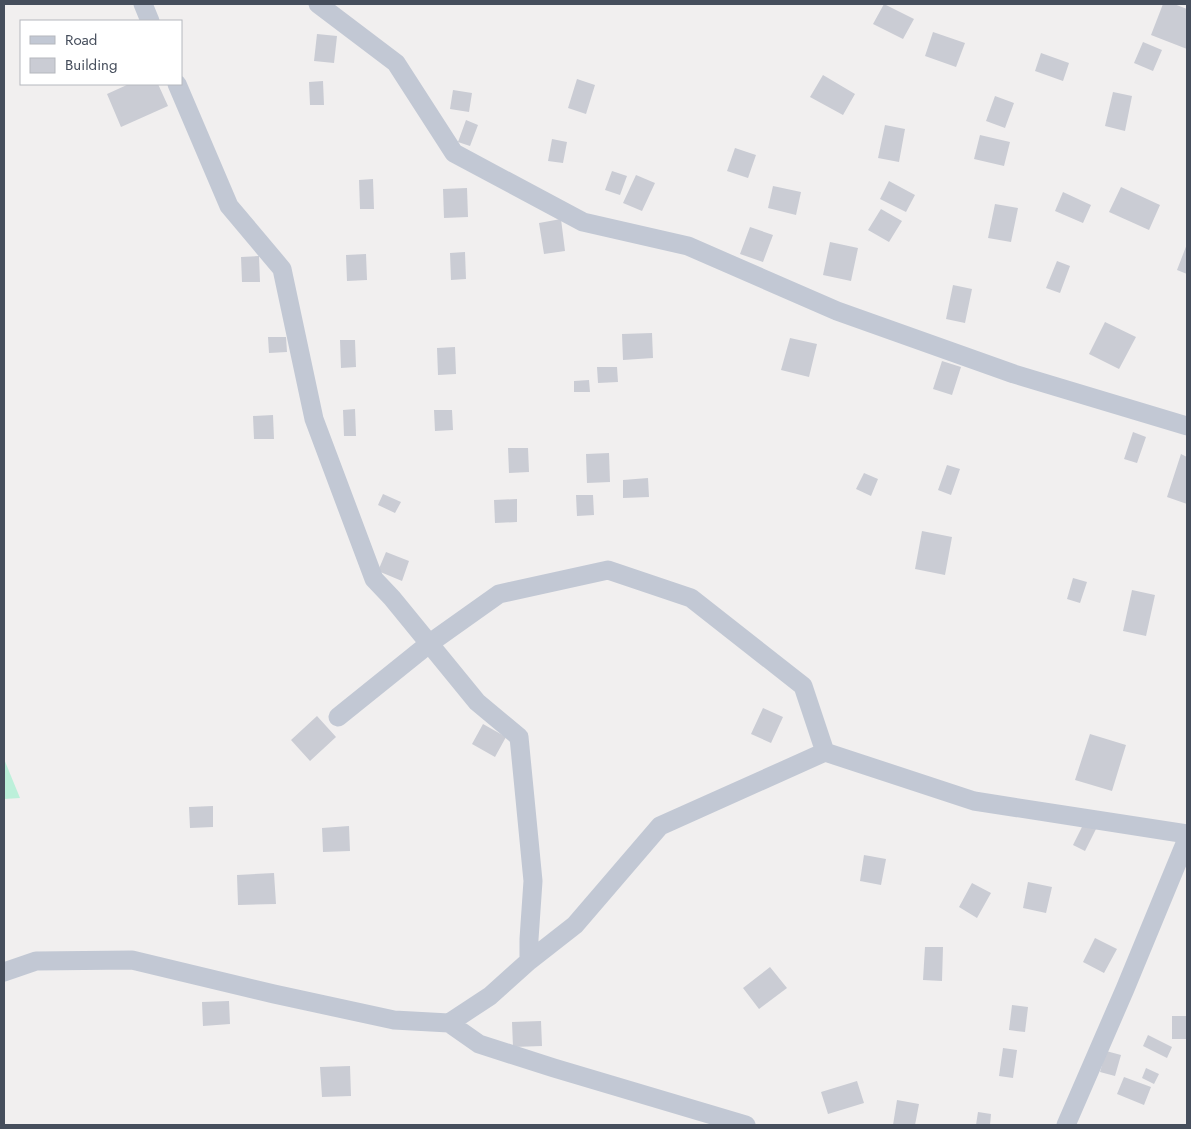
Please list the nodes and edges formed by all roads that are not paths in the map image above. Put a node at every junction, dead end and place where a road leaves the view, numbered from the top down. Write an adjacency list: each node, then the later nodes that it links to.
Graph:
1 (143, 4): 3 (street)
2 (318, 4): 5 (street)
3 (150, 20)
4 (177, 85): 6 (street)
5 (1187, 426)
6 (430, 643): 7 (street); 8 (street); 11 (street)
7 (338, 717)
8 (826, 752): 9 (street); 11 (street)
9 (1187, 834)
10 (1187, 839): 15 (street)
11 (529, 961): 13 (street)
12 (4, 972): 13 (street)
13 (449, 1023): 14 (street)
14 (746, 1125)
15 (1066, 1125)

